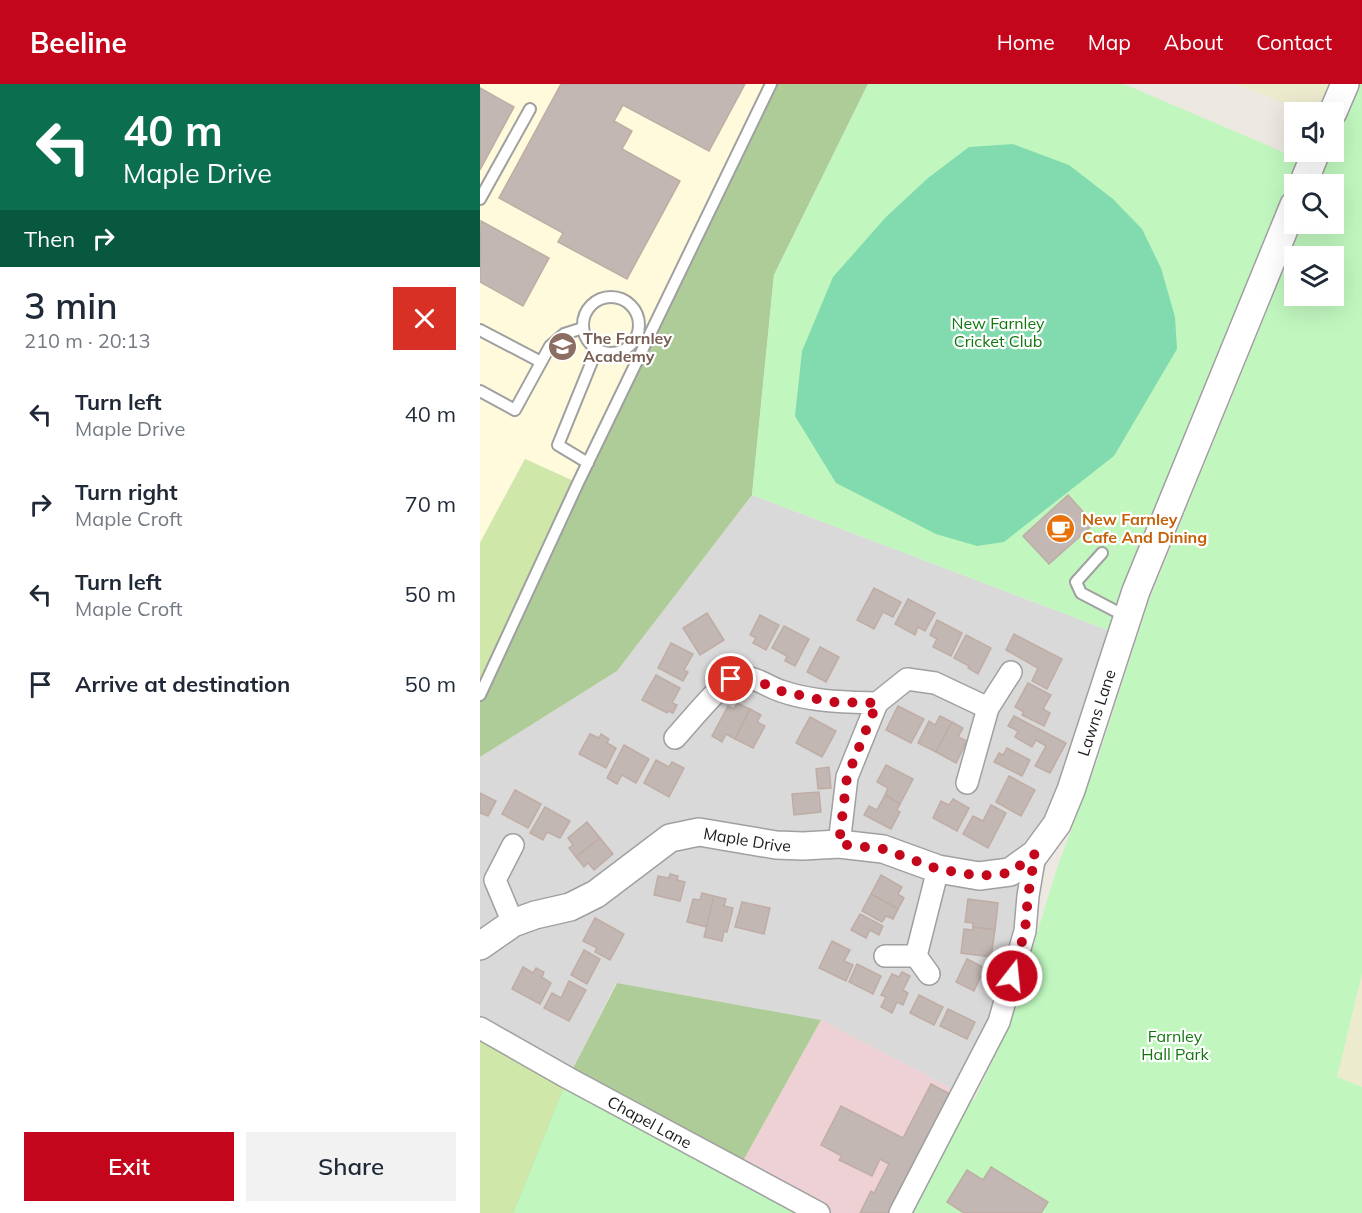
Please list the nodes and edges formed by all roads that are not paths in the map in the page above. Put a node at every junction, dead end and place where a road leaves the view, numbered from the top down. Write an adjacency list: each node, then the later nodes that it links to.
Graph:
1 (771, 84): 12 (lane)
2 (1345, 84): 3 (street)
3 (1337, 102)
4 (530, 109): 5 (lane)
5 (480, 199)
6 (1284, 229): 14 (street, Lawns Lane)
7 (583, 328): 9 (lane); 9 (lane); 10 (lane)
8 (480, 330): 10 (lane)
9 (597, 349): 12 (lane)
10 (541, 362): 11 (lane)
11 (480, 391)
12 (588, 463): 16 (lane)
13 (1102, 553): 14 (lane)
14 (1127, 617): 23 (street, Lawns Lane)
15 (1011, 672): 18 (street)
16 (480, 695)
17 (877, 703): 18 (street); 19 (street); 21 (street)
18 (988, 708): 20 (street)
19 (675, 738)
20 (967, 783)
21 (839, 844): 24 (street, Maple Drive); 25 (street, Maple Drive)
22 (513, 845): 25 (street)
23 (1035, 854): 24 (street, Maple Drive); 32 (street, Lawns Lane)
24 (938, 869): 28 (street)
25 (513, 923): 26 (street, Maple Drive)
26 (480, 946)
27 (885, 956): 28 (street)
28 (916, 956): 29 (street)
29 (929, 974)
30 (480, 1028): 31 (street, Chapel Lane)
31 (819, 1213)
32 (900, 1213)

